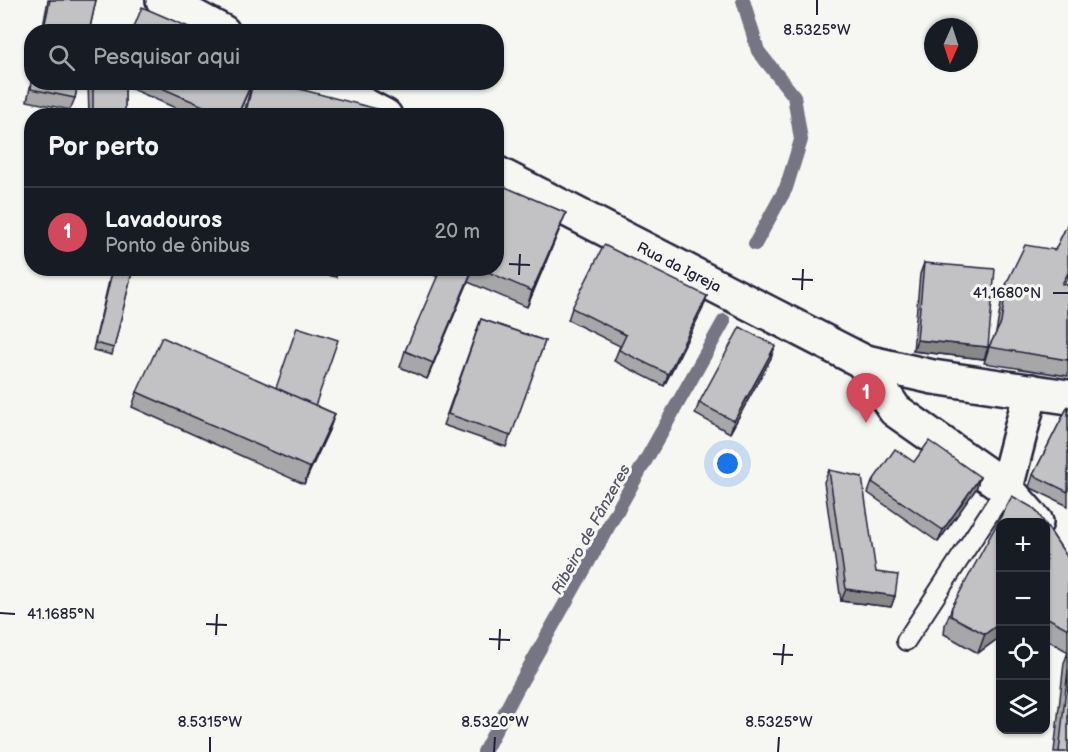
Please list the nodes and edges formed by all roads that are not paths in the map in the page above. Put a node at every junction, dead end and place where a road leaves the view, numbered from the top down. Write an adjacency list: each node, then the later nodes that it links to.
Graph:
1 (163, 0): 2 (street)
2 (209, 24)
3 (336, 90): 4 (street)
4 (370, 108)
5 (504, 177): 6 (street, Rua da Igreja)
6 (862, 361): 7 (street); 9 (street)
7 (1031, 391): 8 (street); 9 (street)
8 (1068, 397)
9 (1006, 488): 10 (street); 11 (lane)
10 (1032, 518)
11 (906, 641)

